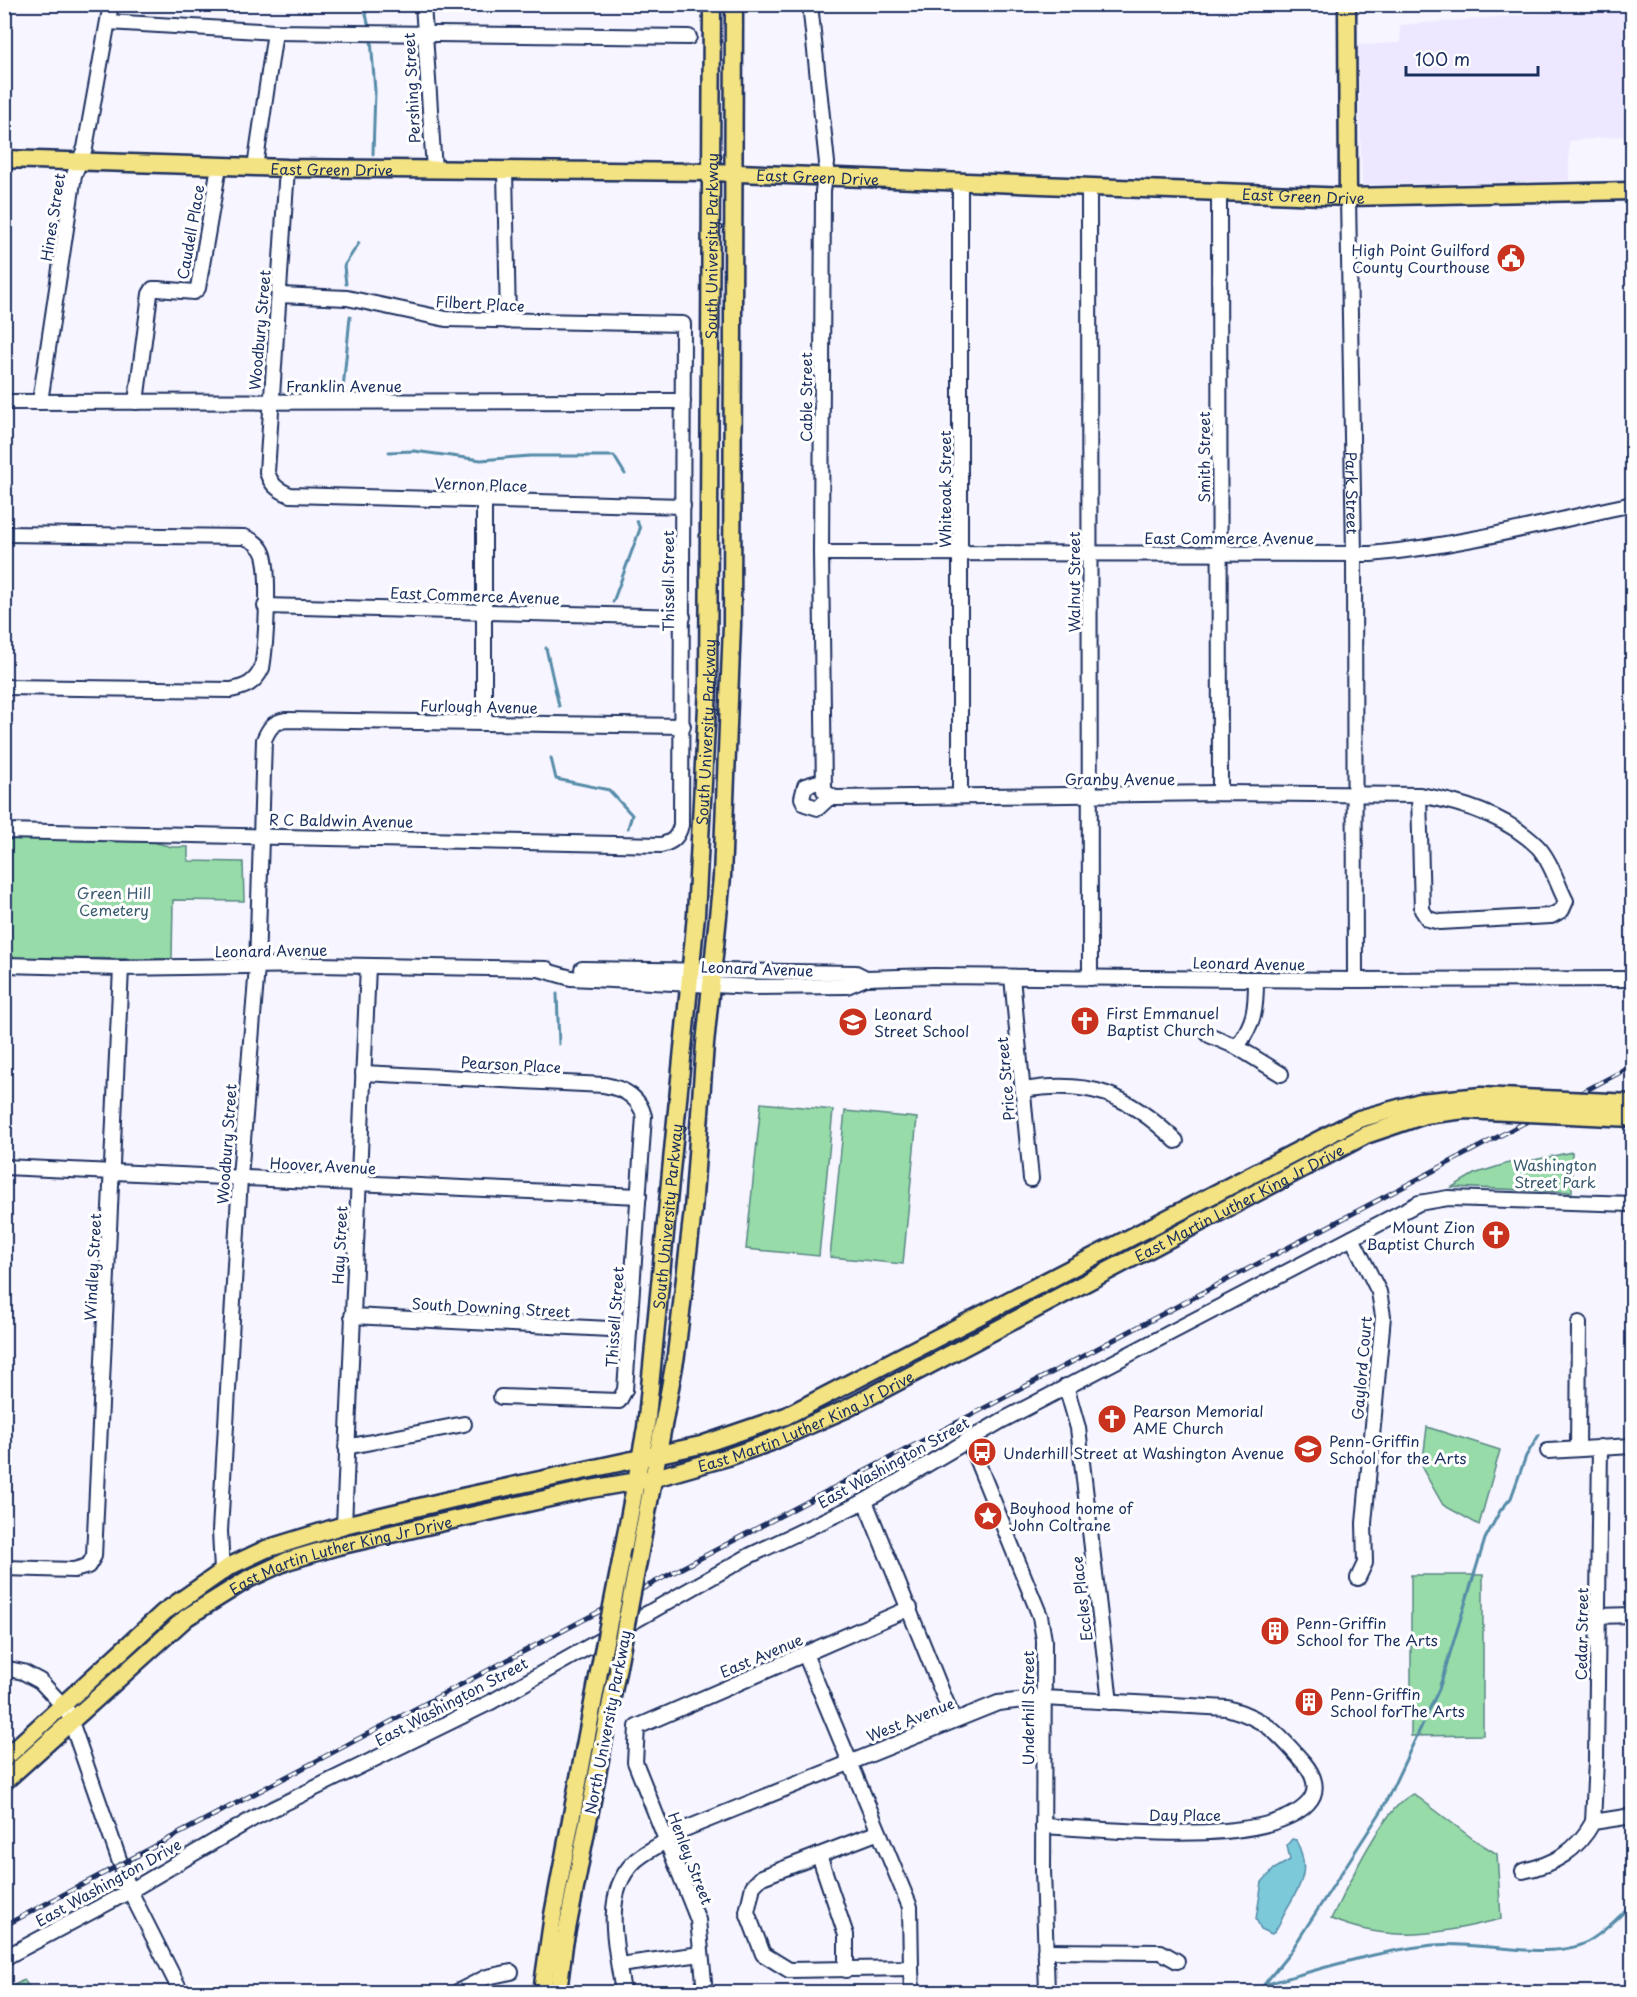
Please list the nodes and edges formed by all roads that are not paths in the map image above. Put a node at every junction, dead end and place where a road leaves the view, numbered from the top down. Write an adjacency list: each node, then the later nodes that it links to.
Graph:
1 (111, 4): 7 (street, Hines Street)
2 (423, 4): 9 (street, Pershing Street)
3 (712, 4): 18 (main road, South University Parkway)
4 (734, 4): 19 (main road, South University Parkway)
5 (810, 4): 20 (street, Cable Street)
6 (1347, 4): 25 (main road, Park Street)
7 (108, 22): 8 (street); 12 (street, Hines Street)
8 (275, 32): 9 (street); 14 (street)
9 (424, 32): 10 (street); 16 (street, Pershing Street)
10 (689, 37)
11 (4, 159): 12 (main road, East Green Drive)
12 (79, 161): 13 (main road, East Green Drive); 31 (street, Hines Street)
13 (219, 166): 14 (main road, East Green Drive); 32 (street, Caudell Place)
14 (255, 167): 15 (main road, East Green Drive)
15 (287, 168): 16 (main road, East Green Drive); 26 (street, Woodbury Street)
16 (434, 170): 17 (main road, East Green Drive)
17 (505, 170): 18 (main road, East Green Drive); 27 (street)
18 (711, 172): 19 (main road, East Green Drive); 64 (main road, South University Parkway)
19 (734, 172): 20 (main road, East Green Drive); 66 (main road, South University Parkway)
20 (825, 177): 21 (main road, East Green Drive); 39 (street, Cable Street)
21 (960, 182): 22 (main road, East Green Drive); 40 (street, Whiteoak Street)
22 (1089, 187): 24 (main road, East Green Drive); 41 (street, Walnut Street)
23 (1632, 191): 25 (main road, East Green Drive)
24 (1219, 192): 25 (main road, East Green Drive); 42 (street, Smith Street)
25 (1348, 197): 43 (street, Park Street)
26 (279, 295): 27 (street, Filbert Place); 33 (street, Woodbury Street)
27 (508, 321): 28 (street, Filbert Place)
28 (681, 322): 29 (street, Thissell Street)
29 (683, 401): 33 (street, Franklin Avenue); 37 (street, Thissell Street)
30 (4, 402): 31 (street, Franklin Avenue)
31 (40, 402): 32 (street, Franklin Avenue)
32 (135, 402): 33 (street, Franklin Avenue)
33 (270, 402): 34 (street, Woodbury Street)
34 (279, 491): 35 (street, Vernon Place)
35 (484, 501): 37 (street, Vernon Place); 45 (street)
36 (1632, 504): 43 (street, East Commerce Avenue)
37 (683, 506): 46 (street, Thissell Street)
38 (4, 534): 44 (street)
39 (821, 553): 40 (street, East Commerce Avenue); 51 (street, Cable Street)
40 (960, 553): 41 (street, East Commerce Avenue); 53 (street, Whiteoak Street)
41 (1090, 554): 42 (street, East Commerce Avenue); 54 (street, Walnut Street)
42 (1220, 554): 43 (street, East Commerce Avenue); 52 (street, Smith Street)
43 (1354, 554): 55 (street, Park Street)
44 (265, 606): 45 (street, East Commerce Avenue); 47 (street)
45 (485, 612): 46 (street, East Commerce Avenue); 49 (street)
46 (683, 617): 50 (street, Thissell Street)
47 (4, 687)
48 (274, 723): 49 (street, Furlough Avenue); 58 (street, Woodbury Street)
49 (484, 723): 50 (street, Furlough Avenue)
50 (683, 726): 59 (street, Thissell Street)
51 (825, 789): 53 (street, Granby Avenue)
52 (1220, 794): 54 (street, Granby Avenue); 55 (street, Granby Avenue)
53 (960, 795): 54 (street, Granby Avenue)
54 (1090, 795): 67 (street, Walnut Street)
55 (1356, 795): 56 (street, Granby Avenue); 70 (street, Park Street)
56 (1419, 795): 56 (street, Granby Avenue)
57 (4, 831): 58 (street, R C Baldwin Avenue)
58 (262, 835): 59 (street, R C Baldwin Avenue); 62 (street, Woodbury Street)
59 (675, 839)
60 (4, 965): 63 (street, Leonard Avenue)
61 (368, 966): 62 (street, Leonard Avenue); 64 (street, Leonard Avenue); 73 (street, Hay Street)
62 (257, 967): 63 (street, Leonard Avenue); 83 (street, Woodbury Street)
63 (121, 968): 82 (street, Windley Street)
64 (691, 976): 66 (street, Leonard Avenue); 102 (main road, South University Parkway)
65 (1012, 977): 66 (street, Leonard Avenue); 67 (street, Leonard Avenue); 75 (street, Price Street)
66 (712, 978): 101 (main road, South University Parkway)
67 (1090, 978): 68 (street, Leonard Avenue)
68 (1256, 979): 70 (street, Leonard Avenue); 72 (street)
69 (1632, 979): 70 (street, Leonard Avenue)
70 (1355, 980)
71 (1209, 1035): 72 (street)
72 (1237, 1047): 74 (street)
73 (363, 1073): 78 (street, Pearson Place); 85 (street, Hay Street)
74 (1281, 1074)
75 (1023, 1090): 80 (street); 84 (street, Price Street)
76 (1632, 1103): 77 (main road, East Martin Luther King Jr Drive, bridge)
77 (1422, 1109): 79 (main road, East Martin Luther King Jr Drive, bridge); 101 (main road, East Martin Luther King Jr Drive); 103 (main road, East Martin Luther King Jr Drive)
78 (644, 1116): 86 (street, Thissell Street)
79 (1632, 1118)
80 (1176, 1141)
81 (4, 1167): 82 (street, Hoover Avenue)
82 (113, 1172): 83 (street, Hoover Avenue); 107 (street, Windley Street)
83 (240, 1177): 85 (street, Hoover Avenue); 108 (street, Woodbury Street)
84 (1031, 1179)
85 (358, 1183): 86 (street, Hoover Avenue); 89 (street, Hay Street)
86 (639, 1196): 91 (street, Thissell Street)
87 (1632, 1204): 88 (street, East Washington Street)
88 (1353, 1238): 92 (street, East Washington Street); 109 (street, Gaylord Court)
89 (352, 1316): 91 (street, South Downing Street); 97 (street, Hay Street)
90 (1579, 1323): 99 (street)
91 (629, 1330): 93 (street, Thissell Street)
92 (1066, 1386): 95 (street, East Washington Street); 116 (street, Eccles Place)
93 (501, 1397)
94 (464, 1424): 97 (street)
95 (968, 1439): 105 (street, East Washington Street); 115 (street, Underhill Street)
96 (1632, 1446): 98 (street)
97 (346, 1447): 106 (street, Hay Street)
98 (1600, 1447): 99 (street); 112 (street, Cedar Street)
99 (1578, 1449): 100 (street)
100 (1548, 1451)
101 (659, 1453): 102 (main road, East Martin Luther King Jr Drive); 103 (main road, North University Parkway)
102 (640, 1457): 104 (main road, North University Parkway); 106 (main road, East Martin Luther King Jr Drive)
103 (655, 1478): 104 (main road, East Martin Luther King Jr Drive); 145 (main road, North University Parkway, bridge)
104 (636, 1481): 118 (main road, East Martin Luther King Jr Drive); 144 (main road, North University Parkway, bridge)
105 (865, 1500): 110 (street); 130 (street, East Washington Street)
106 (344, 1525): 108 (main road, East Martin Luther King Jr Drive)
107 (4, 1568)
108 (222, 1571): 117 (main road, East Martin Luther King Jr Drive)
109 (1358, 1578)
110 (910, 1608): 113 (street, East Avenue); 119 (street)
111 (1632, 1615): 112 (street)
112 (1598, 1616): 126 (street, Cedar Street)
113 (806, 1654): 120 (street, East Avenue); 122 (street)
114 (4, 1668): 117 (street)
115 (1044, 1698): 116 (street, West Avenue); 119 (street, West Avenue); 127 (street, Underhill Street)
116 (1110, 1702): 124 (street, West Avenue)
117 (62, 1703): 118 (street); 121 (main road, East Martin Luther King Jr Drive)
118 (72, 1719): 123 (main road, East Martin Luther King Jr Drive); 133 (street)
119 (953, 1719): 122 (street, West Avenue)
120 (635, 1740): 129 (street, Henley Street)
121 (4, 1759)
122 (850, 1761): 128 (street); 129 (street, West Avenue)
123 (4, 1782)
124 (1314, 1792): 127 (street, Day Place)
125 (1632, 1816): 126 (street)
126 (1593, 1822): 132 (street)
127 (1043, 1827): 134 (street, Underhill Street)
128 (879, 1832): 131 (street); 139 (street)
129 (668, 1841): 135 (street, Henley Street); 138 (street, West Avenue)
130 (196, 1852): 133 (street, East Washington Drive)
131 (819, 1855): 140 (street); 140 (street)
132 (1523, 1871)
133 (130, 1891): 136 (street, East Washington Drive); 142 (street)
134 (1045, 1951): 137 (street); 149 (street, Underhill Street)
135 (701, 1954): 138 (street); 147 (street, Henley Street)
136 (4, 1958)
137 (1177, 1960)
138 (619, 1965): 146 (street, West Avenue)
139 (911, 1968): 140 (street); 148 (street)
140 (846, 1970)
141 (511, 1972): 143 (street)
142 (181, 1992)
143 (457, 1992)
144 (542, 1992)
145 (558, 1992)
146 (623, 1992)
147 (705, 1992)
148 (912, 1992)
149 (1047, 1992)

